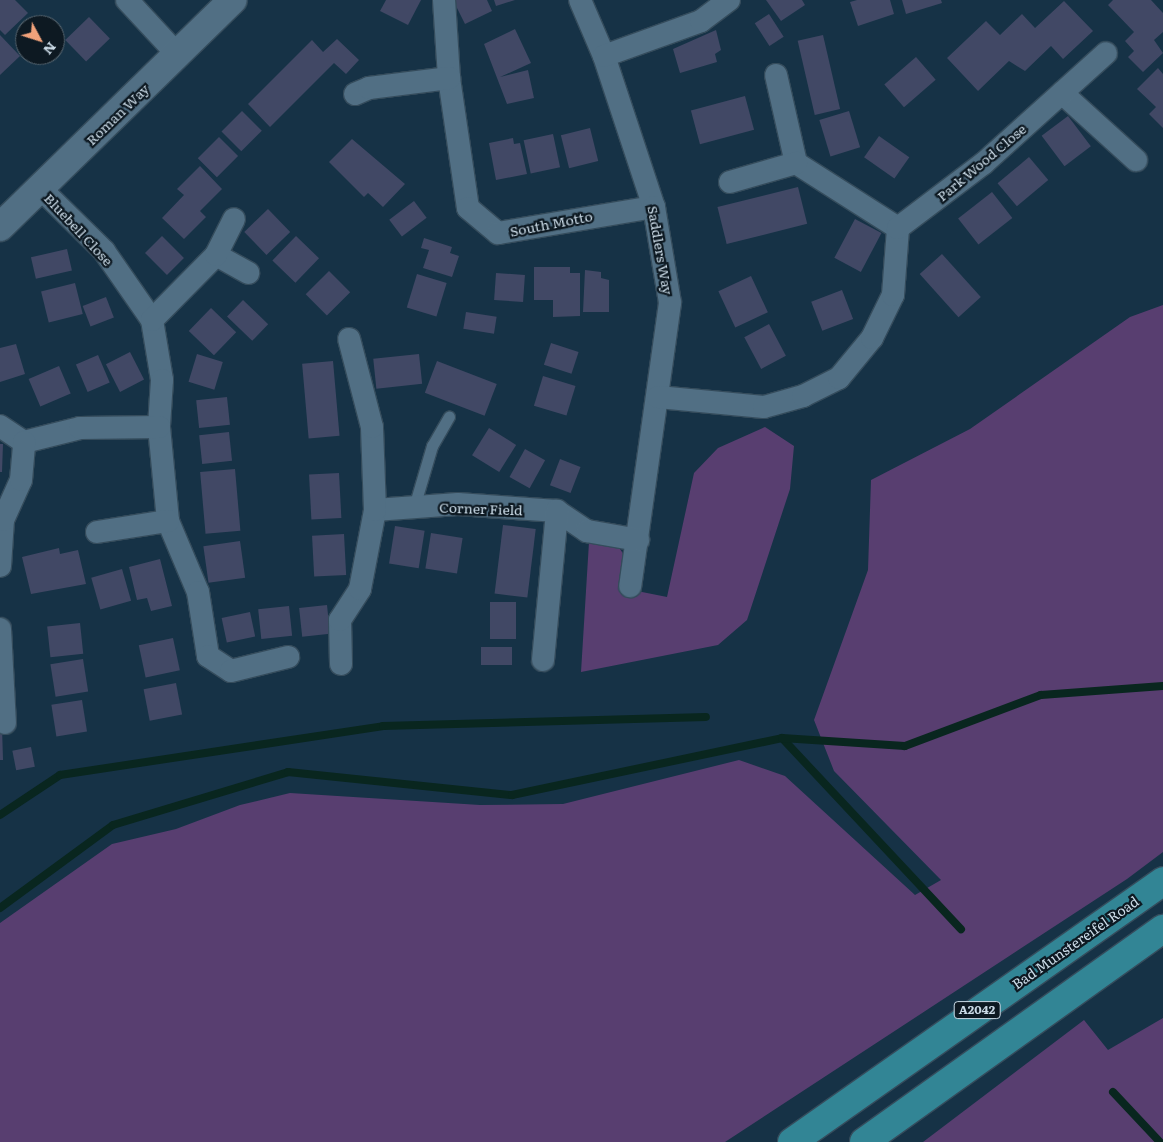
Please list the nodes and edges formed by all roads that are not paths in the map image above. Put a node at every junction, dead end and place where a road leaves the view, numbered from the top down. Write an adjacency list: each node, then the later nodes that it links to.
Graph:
1 (127, 0): 7 (street)
2 (233, 0): 7 (street, Roman Way)
3 (444, 0): 10 (street, South Motto)
4 (580, 0): 8 (street, Saddlers Way)
5 (729, 0): 8 (street)
6 (1106, 53): 11 (street, Park Wood Close)
7 (177, 54): 16 (street, Roman Way)
8 (604, 56): 17 (street, Saddlers Way)
9 (776, 75): 14 (street)
10 (449, 78): 12 (street); 17 (street, South Motto)
11 (1062, 93): 13 (street); 20 (street, Park Wood Close)
12 (355, 94)
13 (1136, 160)
14 (796, 163): 15 (street); 20 (street)
15 (730, 182)
16 (40, 188): 19 (street, Roman Way); 23 (street, Bluebell Close)
17 (654, 207): 25 (street, Saddlers Way)
18 (234, 219): 21 (street)
19 (0, 228)
20 (898, 228): 25 (street)
21 (216, 256): 22 (street); 23 (street)
22 (248, 273)
23 (152, 320): 28 (street, Bluebell Close)
24 (349, 339): 31 (street)
25 (658, 397): 35 (street, Saddlers Way)
26 (449, 417): 30 (lane)
27 (0, 426): 29 (street)
28 (159, 427): 29 (street); 33 (street, Bluebell Close)
29 (24, 442): 36 (street)
30 (414, 507): 31 (street, Corner Field); 32 (street, Corner Field)
31 (375, 510): 41 (street)
32 (557, 511): 35 (street, Corner Field); 40 (street)
33 (168, 521): 34 (street); 39 (street, Bluebell Close)
34 (97, 532)
35 (638, 540): 37 (street, Saddlers Way)
36 (0, 566)
37 (630, 586)
38 (0, 629): 42 (street)
39 (288, 658)
40 (543, 660)
41 (341, 664)
42 (1, 688): 43 (street)
43 (5, 723)
44 (1163, 881): 46 (main road, Bad Munstereifel Road / A2042)
45 (1163, 930): 47 (main road, A2042)
46 (792, 1142)
47 (864, 1142)

